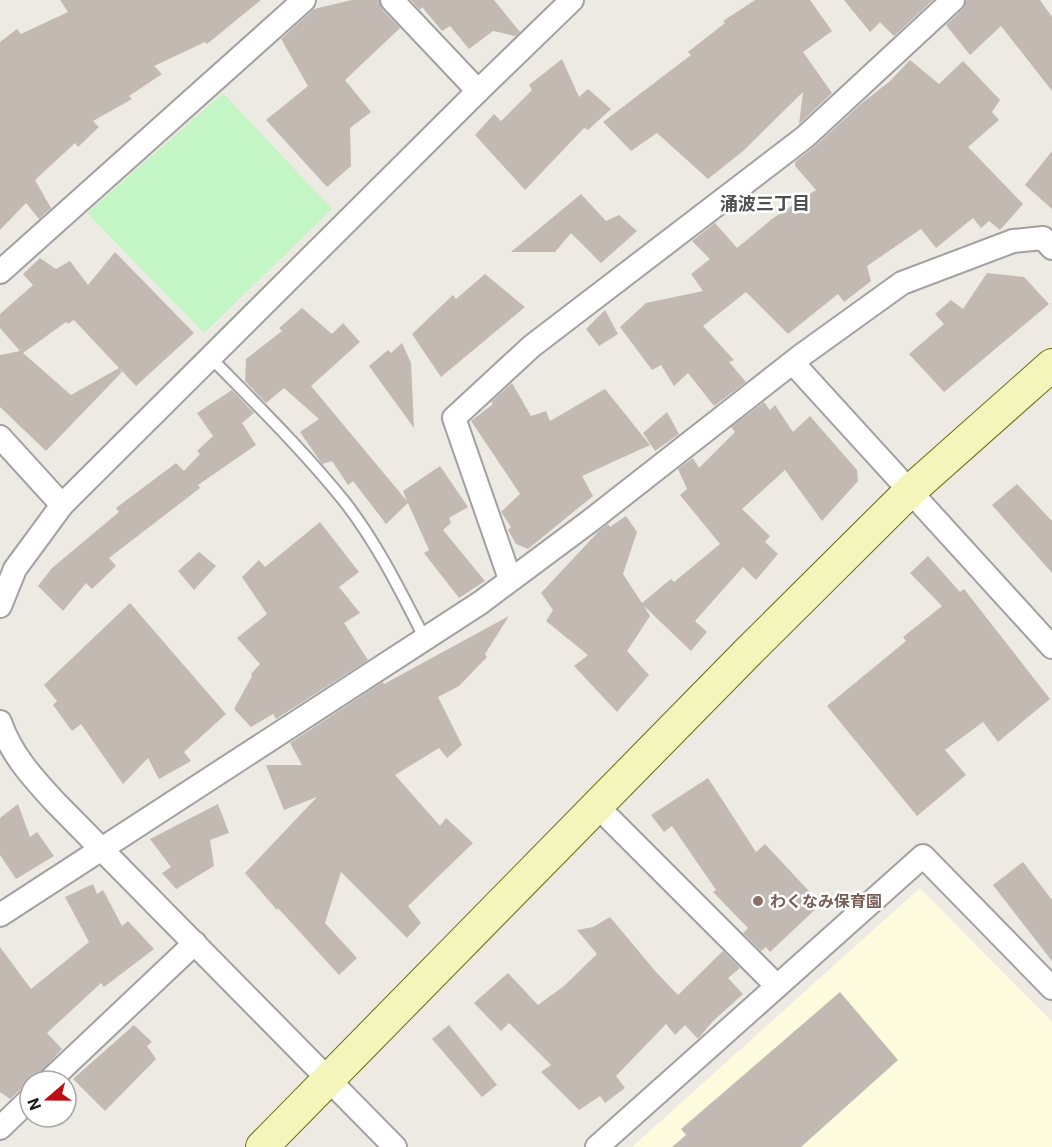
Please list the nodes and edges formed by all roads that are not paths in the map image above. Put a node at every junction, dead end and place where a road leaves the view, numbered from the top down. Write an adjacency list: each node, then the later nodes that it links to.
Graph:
1 (304, 0): 7 (street)
2 (392, 0): 5 (street)
3 (572, 0): 5 (street)
4 (953, 0): 14 (street)
5 (478, 91): 8 (street)
6 (1052, 248): 9 (street)
7 (0, 272)
8 (210, 357): 13 (street); 16 (lane)
9 (793, 363): 12 (street); 14 (street)
10 (1052, 365): 12 (street)
11 (0, 437): 13 (street)
12 (909, 492): 17 (street); 19 (street)
13 (62, 505): 15 (street)
14 (510, 579): 16 (street)
15 (0, 606)
16 (425, 639): 20 (street)
17 (1052, 647)
18 (0, 722): 20 (street)
19 (597, 806): 23 (street); 26 (street)
20 (102, 849): 21 (street); 22 (street)
21 (0, 915)
22 (195, 943): 25 (street); 26 (street)
23 (777, 986): 24 (street); 31 (street)
24 (1052, 988)
25 (62, 1069)
26 (329, 1080): 29 (street); 30 (street)
27 (18, 1111): 28 (street)
28 (0, 1128)
29 (262, 1147)
30 (395, 1147)
31 (597, 1147)

